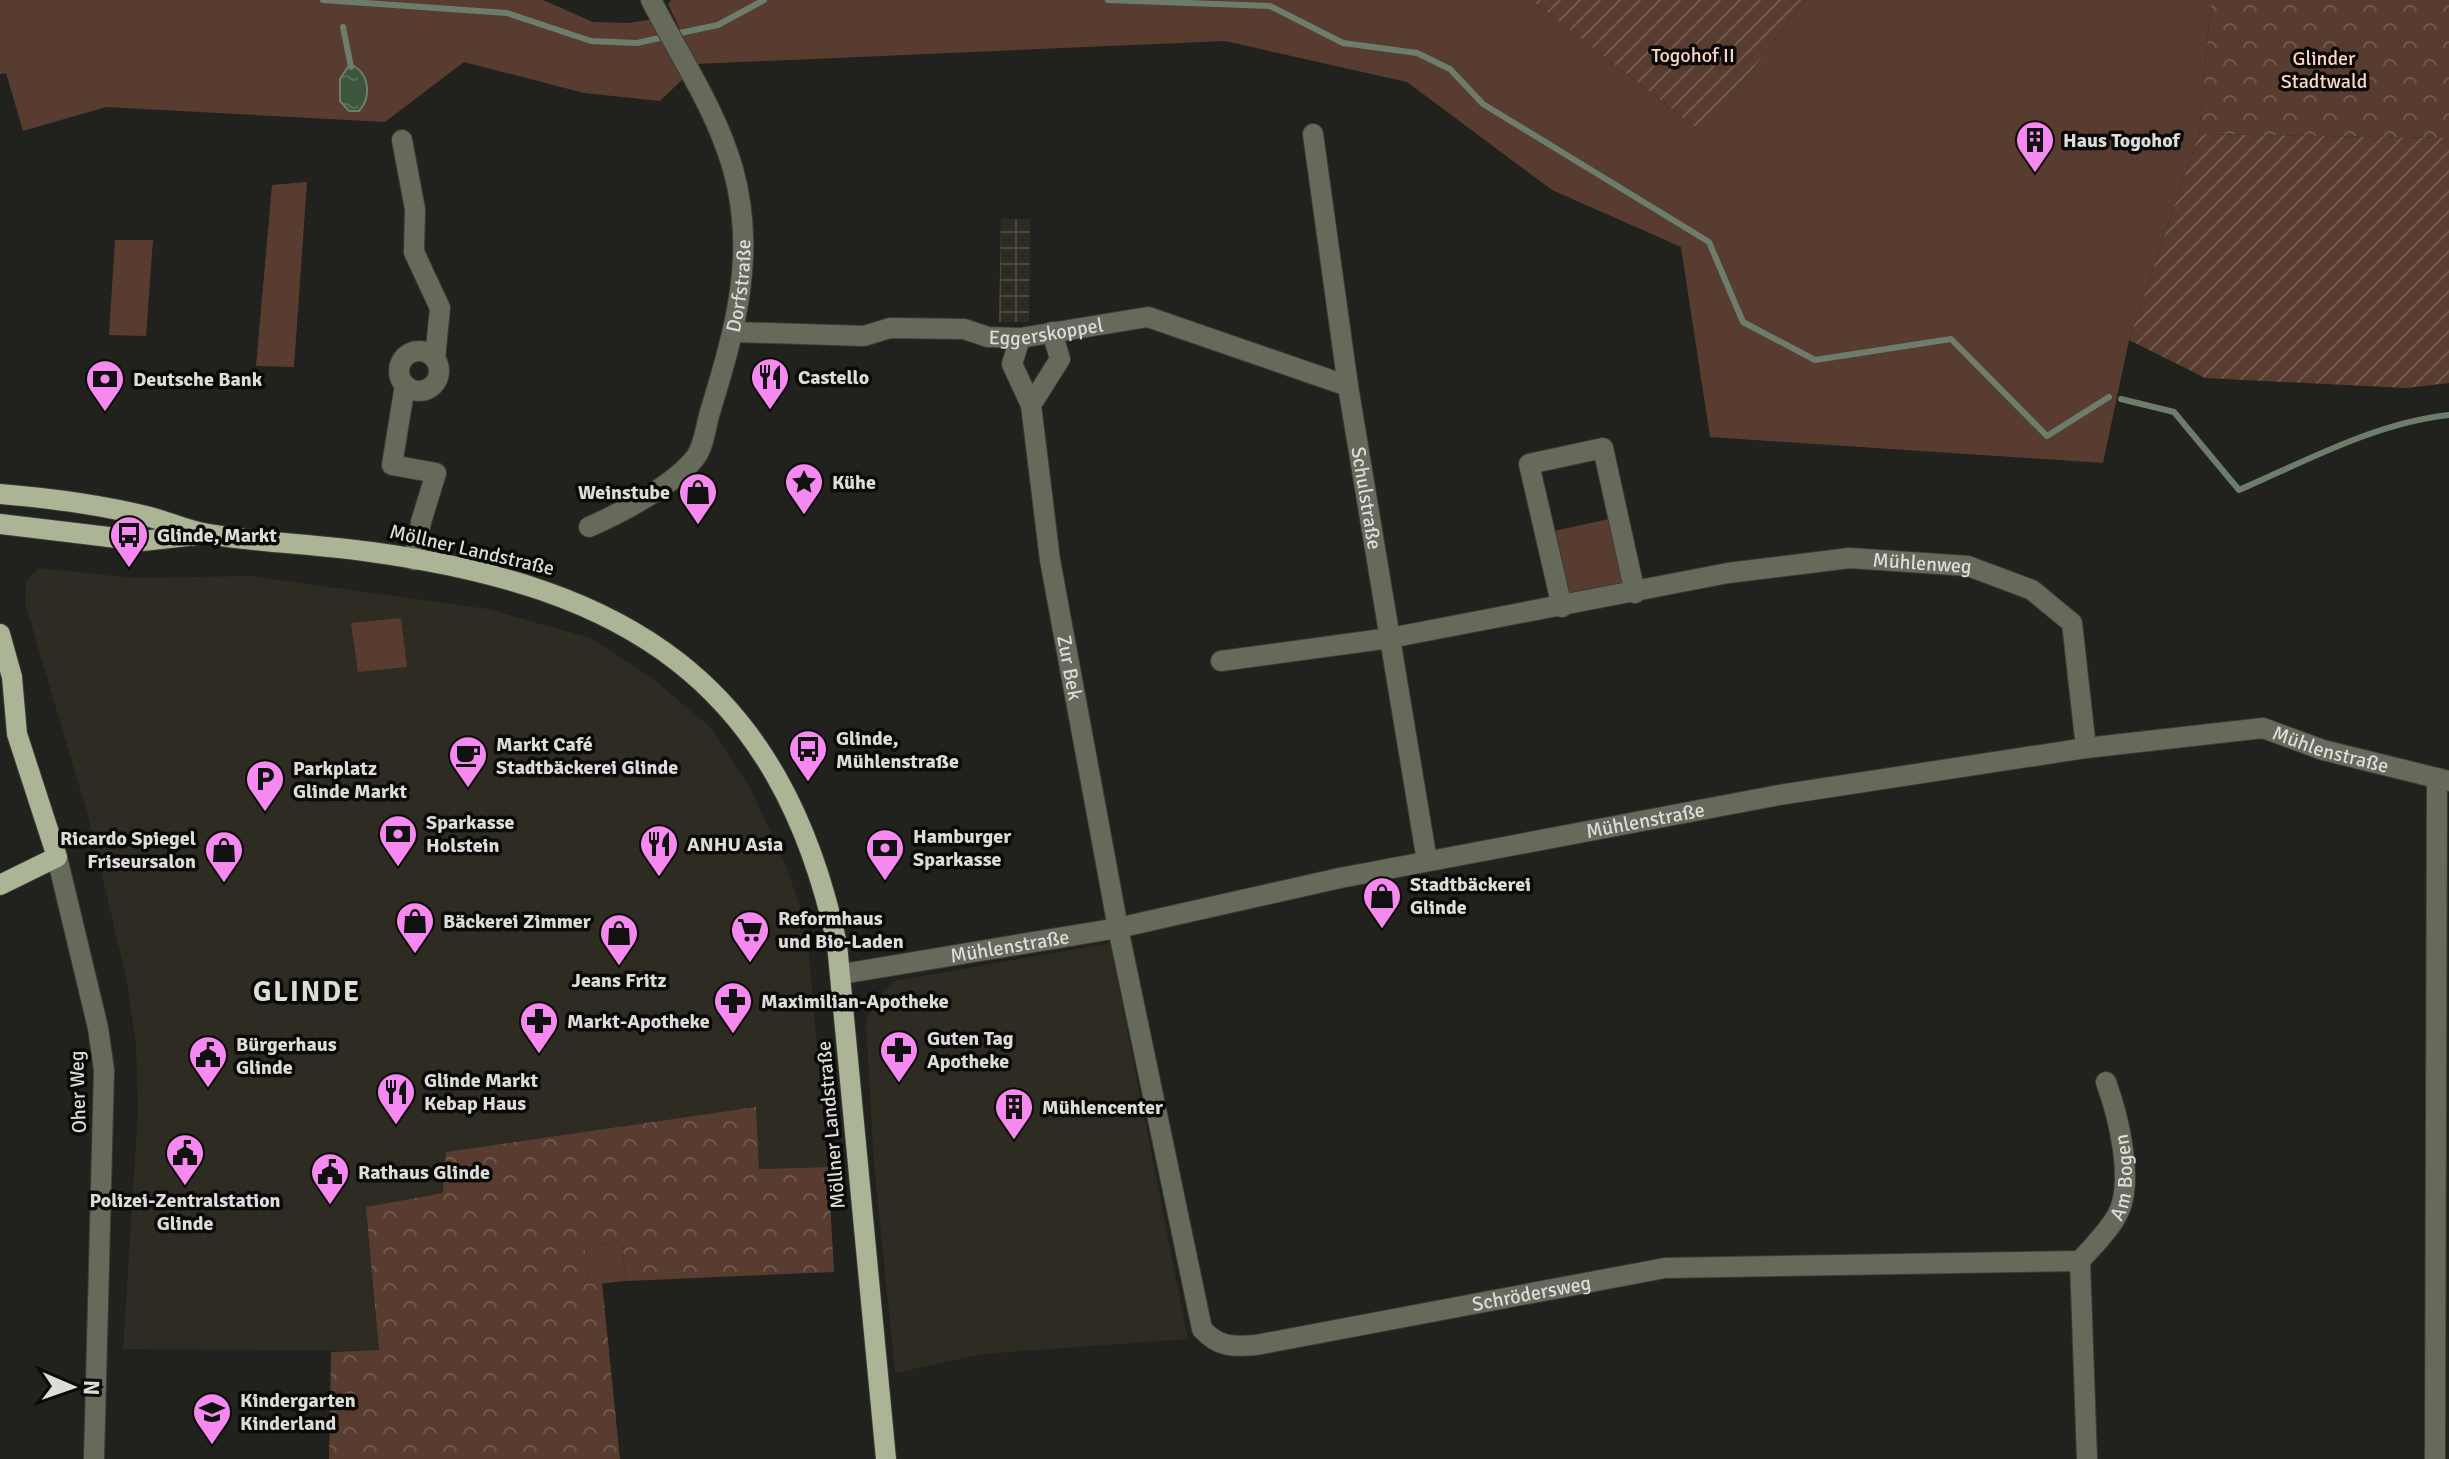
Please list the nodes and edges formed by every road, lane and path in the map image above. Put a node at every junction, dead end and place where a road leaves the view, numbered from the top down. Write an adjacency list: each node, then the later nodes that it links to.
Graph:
1 (651, 0): 4 (street, Dorfstraße)
2 (1313, 134): 9 (street, Schulstraße)
3 (402, 140): 7 (street)
4 (735, 332): 6 (street, Eggerskoppel); 13 (street, Dorfstraße)
5 (1052, 332): 6 (street, Eggerskoppel); 9 (street, Eggerskoppel); 10 (street)
6 (1020, 338): 10 (street, Zur Bek)
7 (435, 359): 8 (street); 8 (street)
8 (405, 385): 15 (street)
9 (1348, 386): 19 (street, Schulstraße)
10 (1031, 405): 28 (street, Zur Bek)
11 (0, 494): 14 (main road, Möllner Landstraße)
12 (0, 524): 14 (main road, Möllner Landstraße)
13 (589, 527)
14 (205, 534): 15 (main road, Möllner Landstraße)
15 (414, 560): 29 (main road, Möllner Landstraße)
16 (1635, 593): 17 (street, Mühlenweg); 17 (street); 23 (street, Mühlenweg)
17 (1562, 607): 19 (street, Mühlenweg)
18 (0, 634): 22 (main road, Oher Weg)
19 (1390, 638): 20 (street, Mühlenweg); 26 (street, Schulstraße)
20 (1221, 661)
21 (0, 710): 22 (main road, Oher Weg)
22 (17, 734): 25 (main road, Oher Weg)
23 (2086, 748): 24 (street, Mühlenstraße); 26 (street, Mühlenstraße)
24 (2443, 780): 32 (street)
25 (57, 857): 27 (main road); 33 (street, Oher Weg)
26 (1427, 861): 28 (street, Mühlenstraße)
27 (0, 885)
28 (1118, 928): 29 (street, Mühlenstraße); 31 (street, Schrödersweg)
29 (842, 974): 34 (main road, Möllner Landstraße)
30 (2106, 1082): 31 (street, Am Bogen)
31 (2080, 1261): 35 (street)
32 (2440, 1457)
33 (94, 1459)
34 (886, 1459)
35 (2087, 1459)

